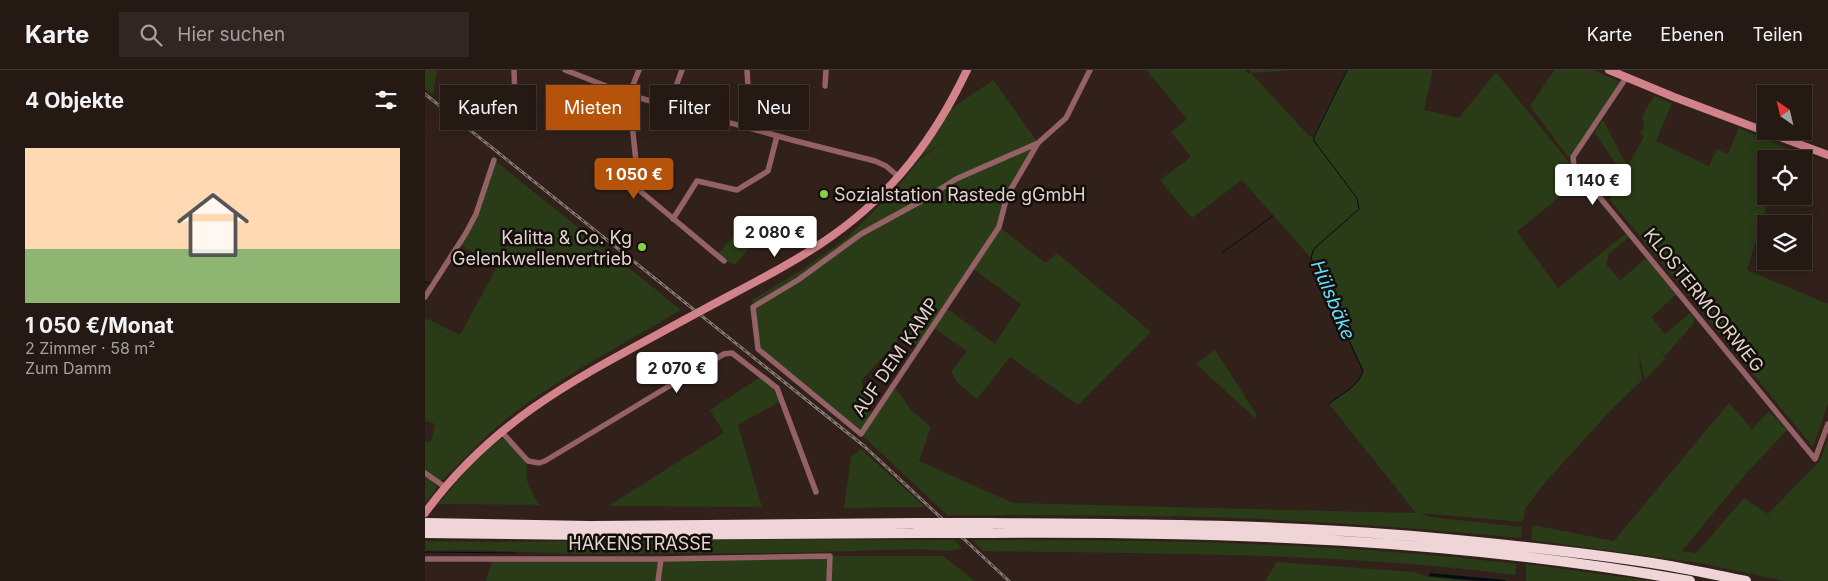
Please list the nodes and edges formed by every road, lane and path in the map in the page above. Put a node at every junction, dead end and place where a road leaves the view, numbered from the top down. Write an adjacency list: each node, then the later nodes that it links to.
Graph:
1 (514, 70): 11 (street)
2 (565, 70): 12 (street)
3 (639, 70): 13 (street)
4 (682, 70): 14 (street)
5 (747, 70): 15 (street)
6 (826, 70): 16 (street)
7 (967, 70): 23 (street)
8 (1090, 70): 20 (street)
9 (1609, 70): 10 (street)
10 (1626, 78): 21 (street); 27 (street, KLOSTERMOORWEG)
11 (514, 85)
12 (603, 85)
13 (633, 85)
14 (676, 85)
15 (748, 85)
16 (825, 86)
17 (633, 130): 24 (street)
18 (758, 130): 19 (street)
19 (777, 136): 23 (street); 24 (street)
20 (1038, 143): 20 (street, AUF DEM KAMP)
21 (1828, 155)
22 (493, 160): 26 (street)
23 (899, 177): 28 (street, bridge)
24 (673, 219): 25 (street)
25 (724, 261)
26 (425, 298)
27 (1828, 424)
28 (501, 431): 30 (street); 31 (street)
29 (425, 473): 30 (street)
30 (445, 487): 32 (street)
31 (816, 492)
32 (425, 513)
33 (425, 523): 34 (highway)
34 (915, 528): 35 (highway, bridge); 36 (highway)
35 (990, 528): 37 (highway); 37 (highway)
36 (429, 533)
37 (1531, 552): 42 (highway); 43 (highway)
38 (425, 559): 39 (street, HAKENSTRASSE)
39 (661, 559): 40 (street); 41 (street, HAKENSTRASSE)
40 (658, 581)
41 (829, 581)
42 (1690, 581)
43 (1746, 581)

